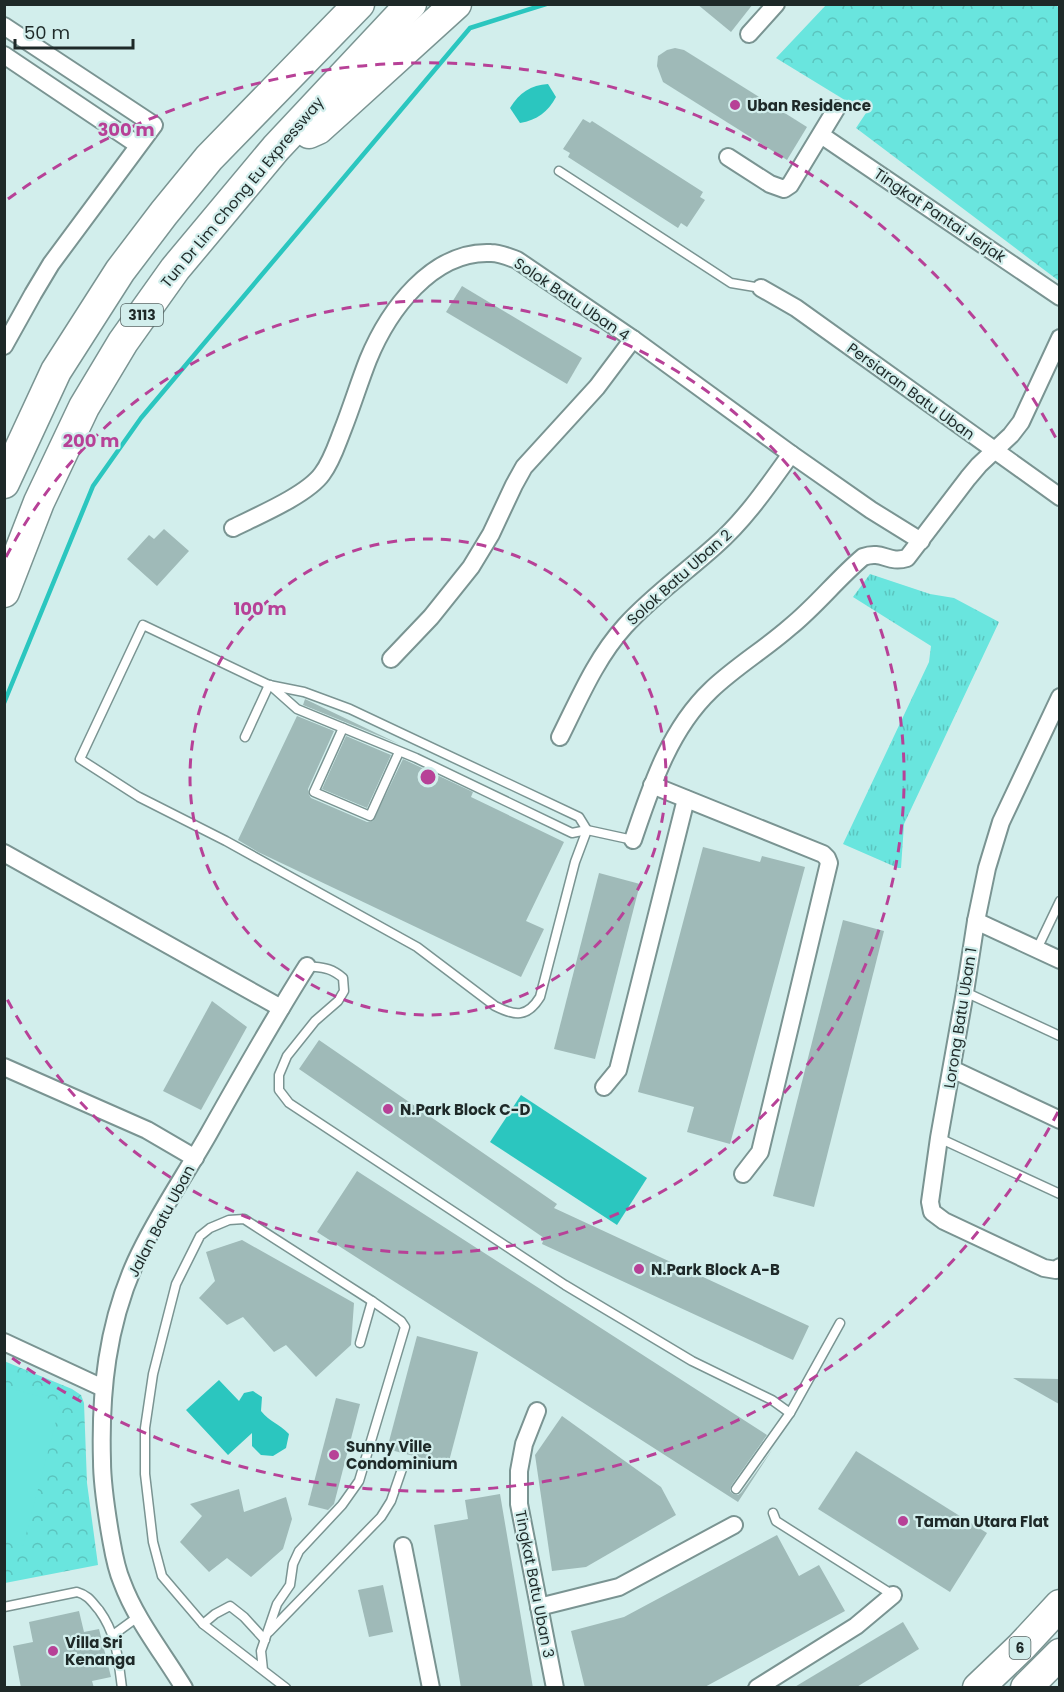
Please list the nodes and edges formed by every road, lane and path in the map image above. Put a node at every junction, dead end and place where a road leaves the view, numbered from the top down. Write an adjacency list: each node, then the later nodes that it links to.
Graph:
1 (411, 4): 11 (highway, Tun Dr Lim Chong Eu Expressway / 3113)
2 (456, 4): 11 (highway)
3 (776, 4): 6 (street)
4 (356, 6): 21 (highway, 3113)
5 (4, 26): 10 (street)
6 (749, 34)
7 (4, 55): 10 (street)
8 (836, 109): 9 (street)
9 (821, 135): 12 (street); 15 (street, Tingkat Pantai Jerjak)
10 (138, 145): 18 (street)
11 (276, 148): 25 (highway, Tun Dr Lim Chong Eu Expressway / 3113)
12 (728, 157)
13 (559, 171): 14 (lane)
14 (761, 288): 19 (street, Persiaran Batu Uban)
15 (1059, 297)
16 (1059, 338): 19 (street)
17 (633, 339): 20 (street, Solok Batu Uban 4); 23 (street, Solok Batu Uban 4); 26 (street)
18 (4, 346)
19 (994, 450): 22 (street, Persiaran Batu Uban); 24 (street)
20 (791, 454): 24 (street, Solok Batu Uban 4); 31 (street, Solok Batu Uban 2)
21 (4, 483)
22 (1059, 497)
23 (233, 528)
24 (921, 541): 33 (street)
25 (4, 592)
26 (390, 659)
27 (269, 685): 29 (lane); 30 (lane); 35 (lane); 35 (lane)
28 (1059, 697): 39 (street, Lorong Batu Uban 1)
29 (343, 728): 32 (lane); 32 (lane)
30 (245, 737)
31 (560, 737)
32 (399, 752): 35 (lane)
33 (652, 785): 34 (street); 36 (street)
34 (686, 799): 48 (street); 52 (street)
35 (587, 830): 36 (lane)
36 (633, 840)
37 (4, 853): 44 (street)
38 (1059, 901): 40 (lane)
39 (976, 921): 40 (street); 43 (street, Lorong Batu Uban 1)
40 (1037, 949): 41 (street)
41 (1059, 960)
42 (307, 966): 44 (street, Jalan Batu Uban); 61 (lane)
43 (965, 992): 45 (lane); 47 (street, Lorong Batu Uban 1)
44 (280, 1008): 51 (street, Jalan Batu Uban)
45 (1059, 1036)
46 (4, 1066): 51 (street)
47 (952, 1069): 49 (street); 50 (street, Lorong Batu Uban 1)
48 (604, 1087)
49 (1059, 1120)
50 (939, 1138): 53 (lane); 54 (street, Lorong Batu Uban 1)
51 (195, 1158): 59 (street, Jalan Batu Uban)
52 (743, 1174)
53 (1059, 1194)
54 (1059, 1267)
55 (372, 1301): 58 (lane); 72 (lane); 74 (lane)
56 (840, 1323): 61 (lane)
57 (4, 1342): 59 (street)
58 (360, 1343)
59 (103, 1388): 71 (street, Jalan Batu Uban)
60 (537, 1411): 70 (street, Tingkat Batu Uban 3)
61 (790, 1413): 63 (lane)
62 (402, 1469): 74 (lane)
63 (736, 1489)
64 (773, 1513): 67 (lane)
65 (734, 1525): 70 (street)
66 (403, 1546): 80 (street)
67 (893, 1594): 82 (street)
68 (1059, 1605): 83 (highway, 6)
69 (4, 1607): 73 (lane)
70 (539, 1607): 81 (street, Tingkat Batu Uban 3)
71 (139, 1616): 73 (lane); 78 (street, Jalan Batu Uban)
72 (203, 1624): 74 (lane); 76 (lane)
73 (113, 1635): 77 (lane)
74 (266, 1637): 76 (lane)
75 (1059, 1654): 84 (highway, 6)
76 (263, 1670): 79 (lane)
77 (122, 1688)
78 (184, 1688)
79 (286, 1688)
80 (431, 1688)
81 (555, 1688)
82 (757, 1688)
83 (978, 1688)
84 (1026, 1688)

